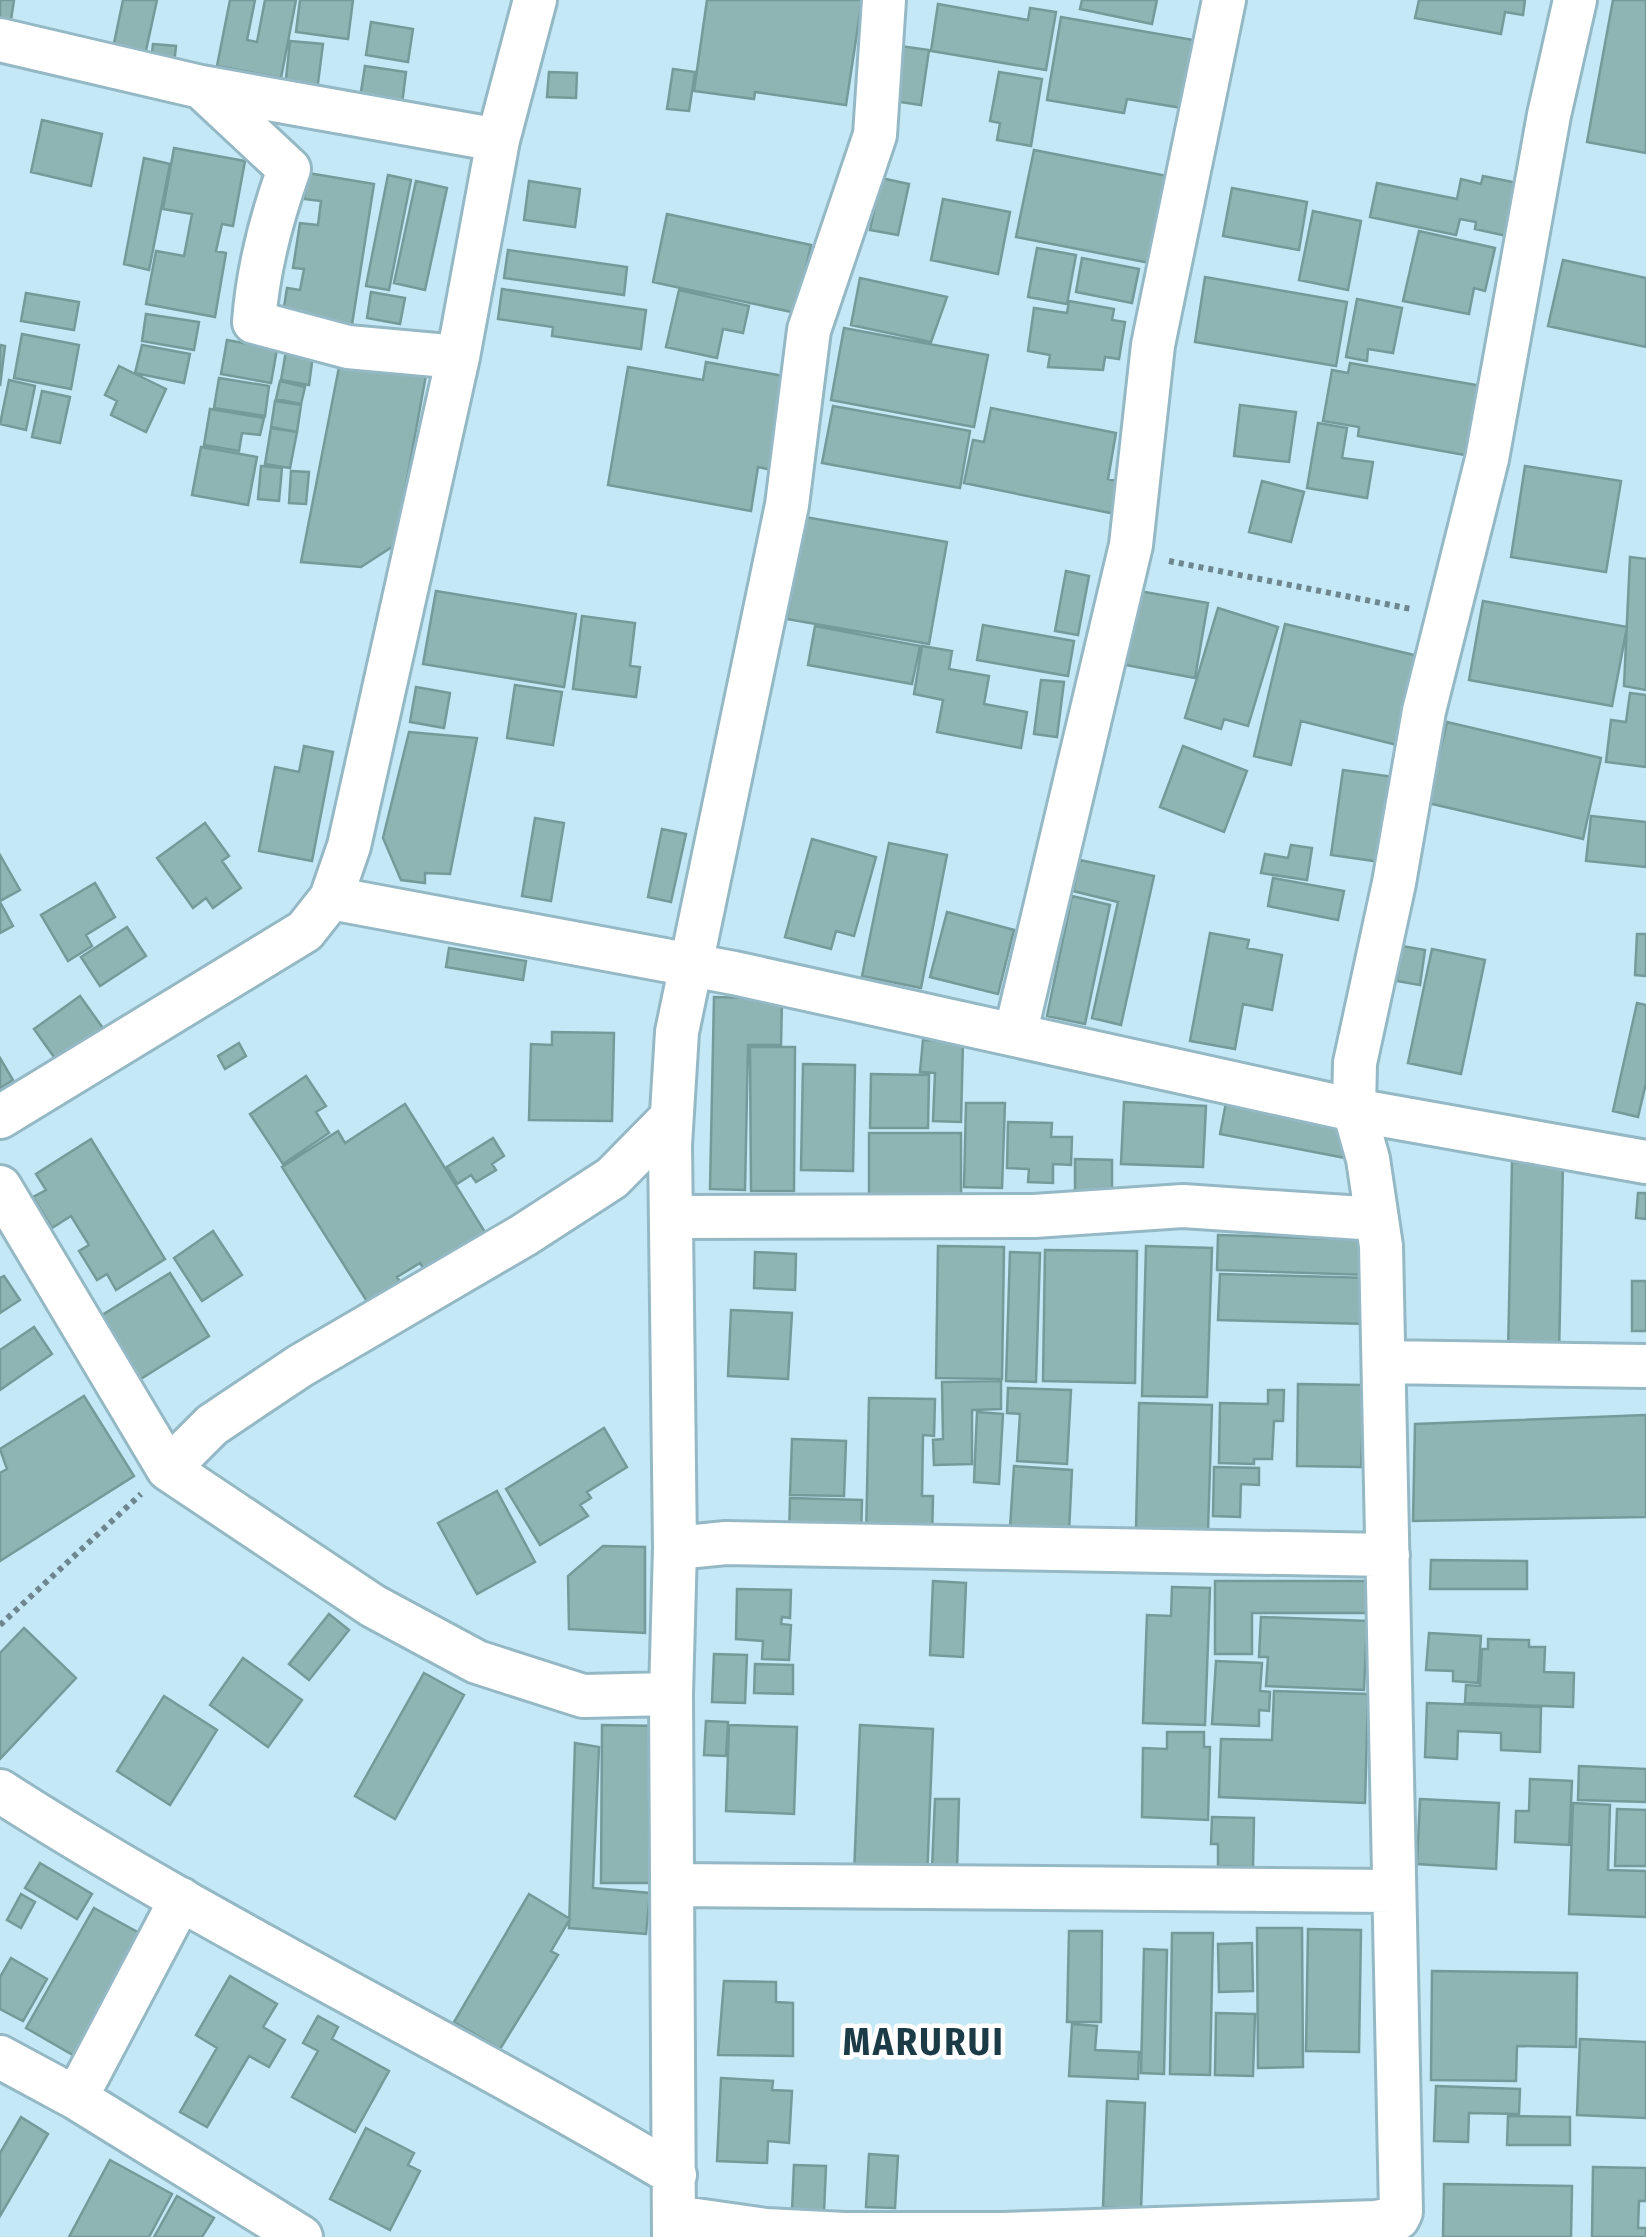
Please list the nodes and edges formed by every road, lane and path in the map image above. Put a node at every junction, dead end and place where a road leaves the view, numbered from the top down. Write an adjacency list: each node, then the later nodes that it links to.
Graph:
1 (536, 0): 7 (street)
2 (884, 0): 12 (street)
3 (1224, 0): 9 (street)
4 (1575, 0): 10 (street)
5 (0, 40): 6 (street)
6 (201, 87): 7 (street); 8 (street)
7 (498, 140): 8 (street)
8 (458, 358): 11 (street)
9 (1131, 544): 10 (path); 13 (street)
10 (1446, 616): 14 (street)
11 (331, 898): 12 (street); 15 (street)
12 (694, 966): 13 (street); 16 (street)
13 (1015, 1035): 14 (street)
14 (1354, 1110): 17 (street); 20 (street)
15 (0, 1117)
16 (671, 1118): 19 (street); 23 (street)
17 (1646, 1162)
18 (0, 1187): 23 (street)
19 (672, 1217): 20 (street); 24 (street)
20 (1376, 1219): 21 (street)
21 (1385, 1362): 22 (street); 25 (street)
22 (1646, 1366)
23 (168, 1469): 26 (path); 27 (street)
24 (675, 1548): 25 (street); 27 (street)
25 (1388, 1555): 30 (street)
26 (0, 1626)
27 (671, 1694): 29 (street)
28 (0, 1791): 31 (street)
29 (673, 1885): 30 (street); 34 (street)
30 (1394, 1892): 34 (street)
31 (181, 1899): 33 (street); 34 (street)
32 (0, 2057): 33 (street)
33 (76, 2098): 35 (street)
34 (675, 2210)
35 (287, 2234)

